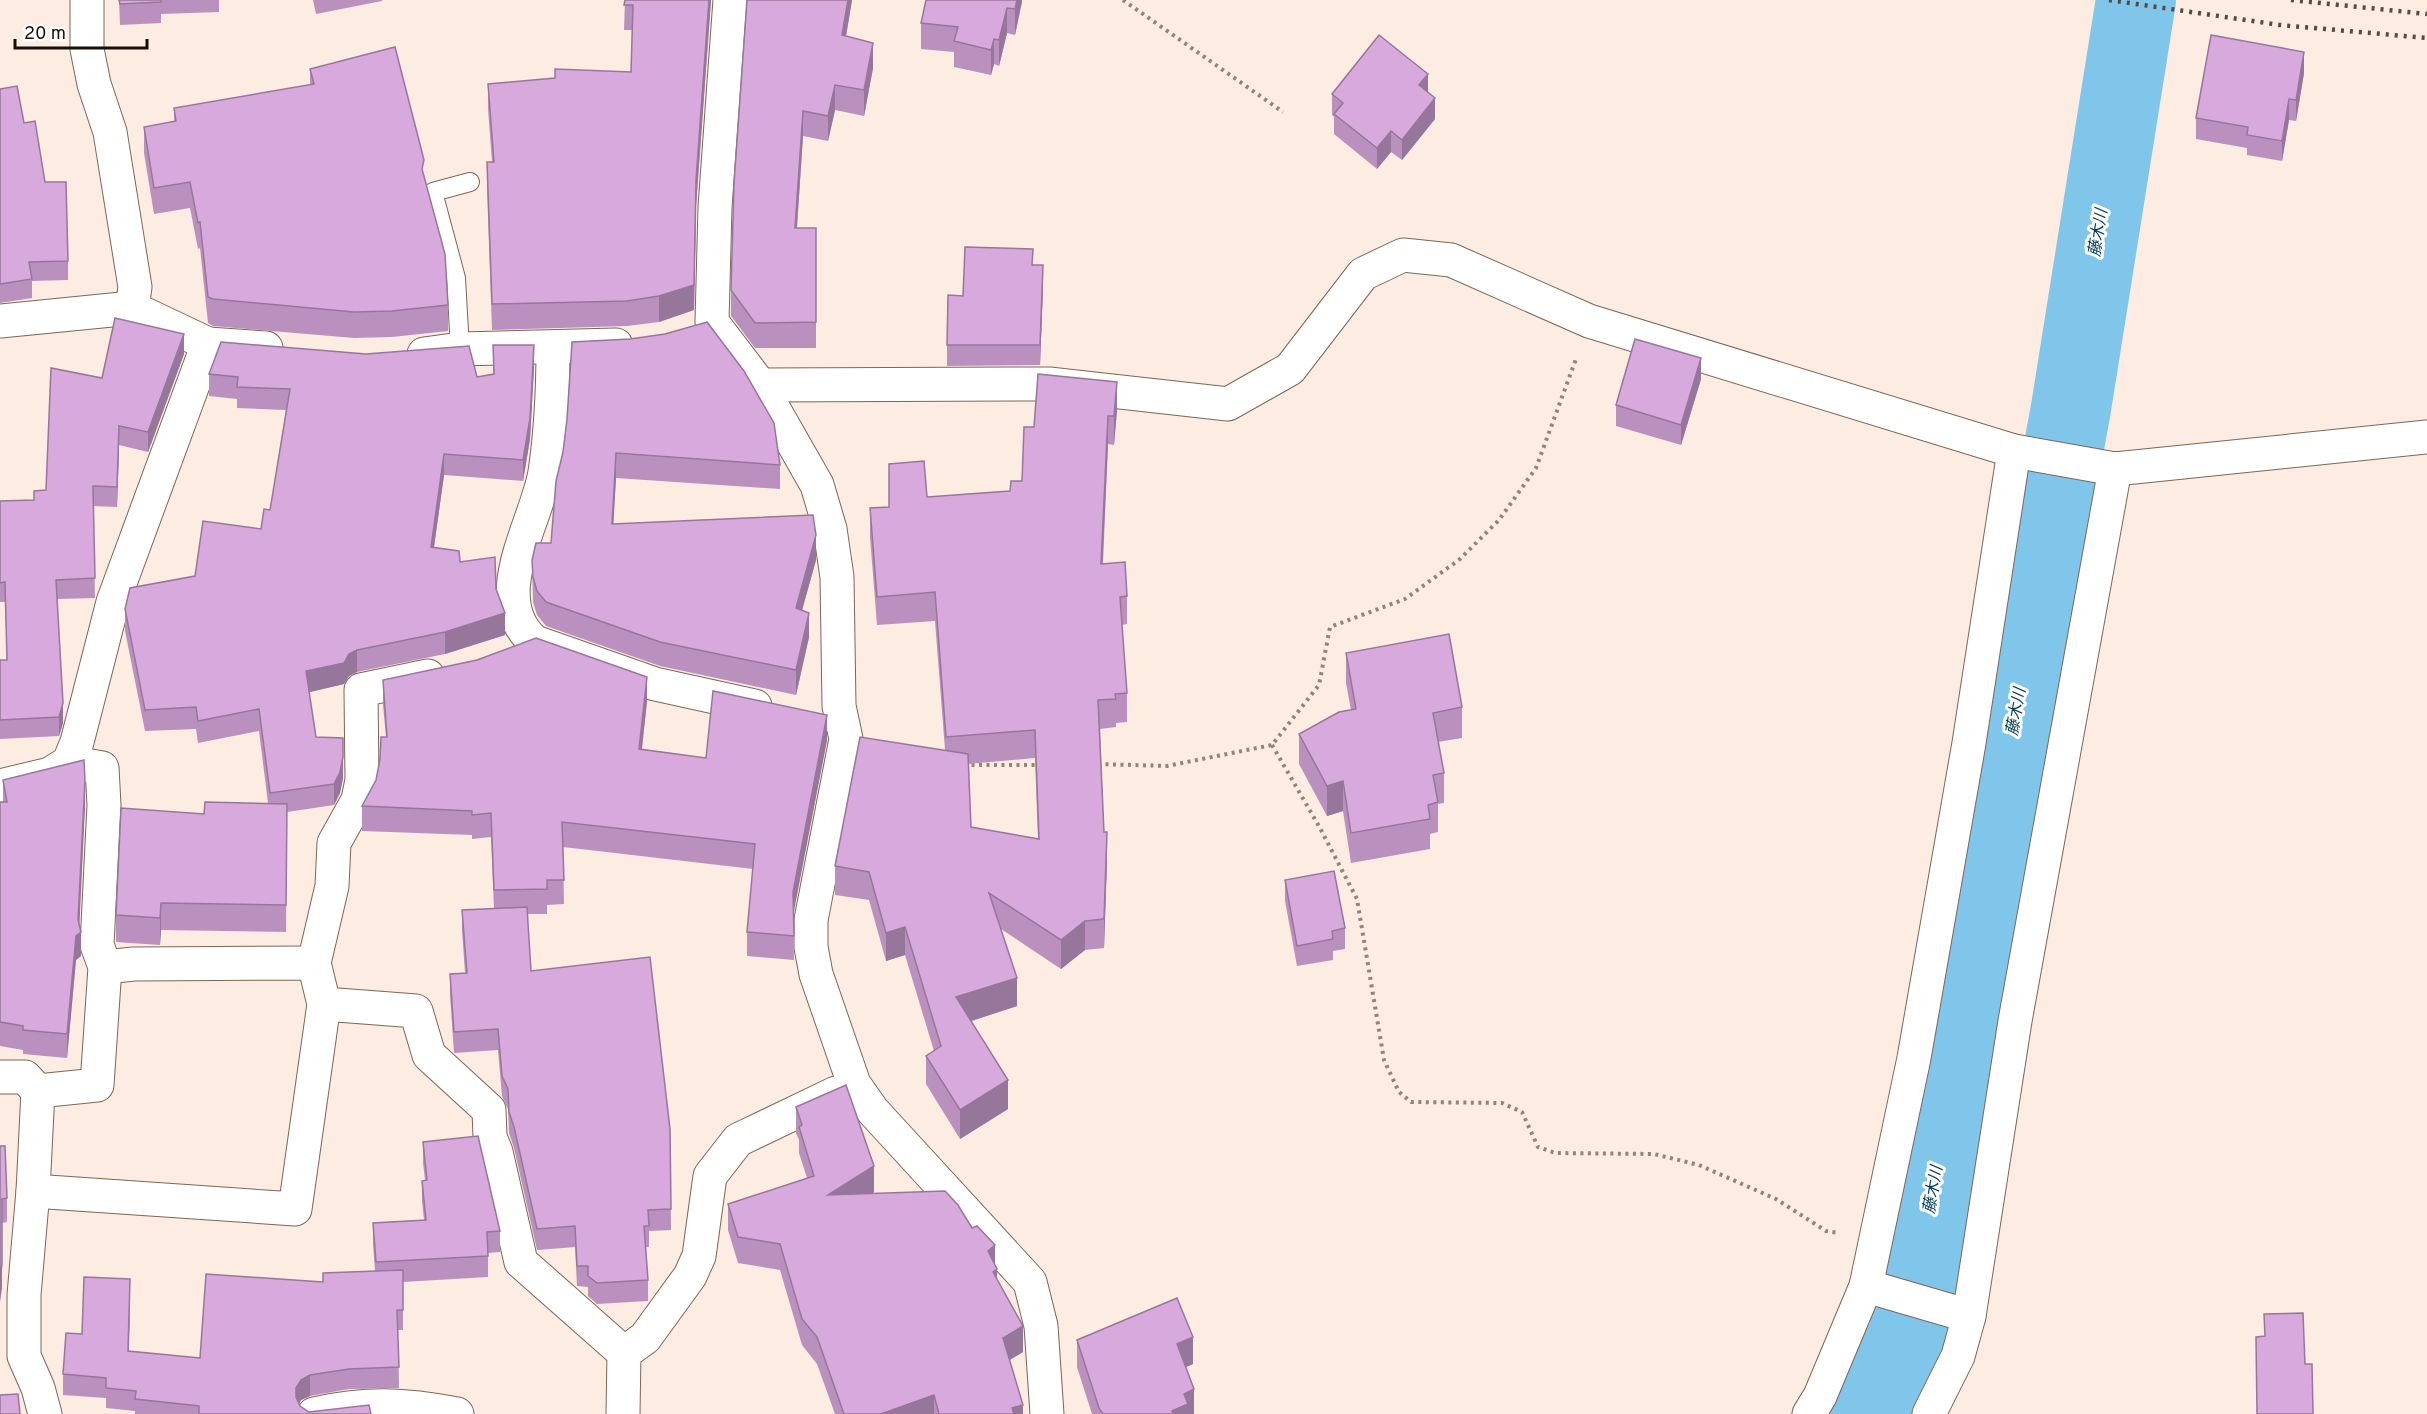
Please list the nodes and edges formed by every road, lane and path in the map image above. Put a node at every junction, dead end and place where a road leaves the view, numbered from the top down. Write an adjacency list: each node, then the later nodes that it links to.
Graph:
1 (87, 0): 6 (street)
2 (730, 0): 9 (street)
3 (1123, 0): 4 (path)
4 (1283, 112)
5 (470, 182): 14 (lane)
6 (132, 308): 7 (street); 12 (street)
7 (0, 321)
8 (1589, 321): 17 (street); 19 (street); 23 (path)
9 (712, 322): 10 (street); 17 (street)
10 (683, 336)
11 (642, 342): 13 (street)
12 (208, 344): 15 (street); 24 (street)
13 (553, 348): 14 (street); 22 (street)
14 (460, 349): 16 (street)
15 (298, 352)
16 (397, 357)
17 (760, 385): 33 (street)
18 (2427, 437): 20 (street)
19 (2024, 453): 20 (street); 36 (street)
20 (2107, 468): 38 (street)
21 (460, 670): 29 (street)
22 (782, 712)
23 (1272, 745): 26 (path); 36 (path)
24 (69, 762): 28 (street); 30 (street)
25 (957, 763): 27 (path)
26 (1095, 764)
27 (1049, 765)
28 (0, 786)
29 (314, 963): 30 (street); 31 (street)
30 (105, 967): 34 (street)
31 (324, 1004): 35 (street); 39 (street)
32 (0, 1077): 34 (street)
33 (854, 1084): 39 (street); 46 (street)
34 (38, 1090): 35 (street)
35 (33, 1191): 41 (street)
36 (1875, 1240): 37 (street)
37 (1868, 1286): 38 (street); 47 (street)
38 (1967, 1316): 48 (street)
39 (624, 1353): 45 (street)
40 (0, 1365): 41 (street)
41 (32, 1372): 42 (street)
42 (45, 1414)
43 (314, 1414): 44 (street)
44 (457, 1414)
45 (622, 1414)
46 (1047, 1414)
47 (1809, 1414)
48 (1929, 1414)

